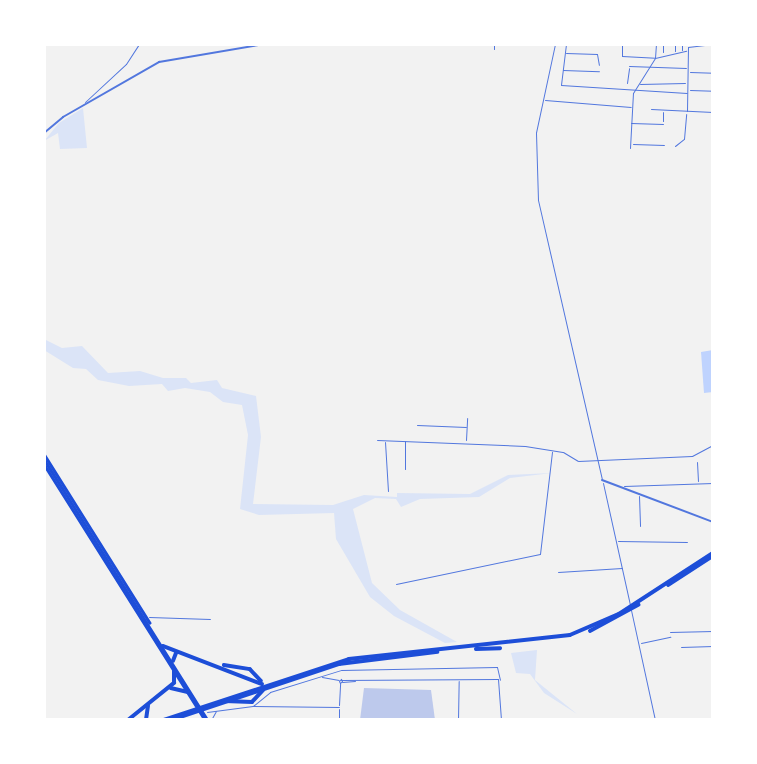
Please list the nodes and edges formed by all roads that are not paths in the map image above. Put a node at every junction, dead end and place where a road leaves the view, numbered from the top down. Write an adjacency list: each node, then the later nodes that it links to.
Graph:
1 (139, 44): 38 (street)
2 (264, 44): 38 (street)
3 (494, 44): 14 (street)
4 (555, 44): 37 (street)
5 (566, 44): 17 (street)
6 (586, 44): 13 (street)
7 (622, 44): 22 (street)
8 (656, 44): 22 (street)
9 (663, 44): 20 (street)
10 (674, 44): 19 (street)
11 (682, 44): 18 (street)
12 (712, 44): 15 (street); 16 (street)
13 (590, 45)
14 (494, 49)
15 (688, 50): 18 (street); 26 (street)
16 (713, 51)
17 (564, 52): 23 (street); 27 (street)
18 (682, 52): 19 (street)
19 (675, 54): 20 (street)
20 (663, 55): 22 (street)
21 (629, 58): 24 (street)
22 (655, 58): 25 (street)
23 (599, 65)
24 (629, 66): 25 (street); 31 (street)
25 (649, 67): 26 (street); 33 (street)
26 (687, 68): 29 (street)
27 (562, 70): 28 (street); 36 (street)
28 (599, 71)
29 (688, 72): 30 (street); 32 (street)
30 (713, 73)
31 (627, 83)
32 (687, 83): 33 (street); 35 (street)
33 (638, 84): 36 (street)
34 (713, 91): 35 (street)
35 (687, 92): 36 (street); 42 (street)
36 (633, 93): 39 (street)
37 (543, 100): 39 (street); 61 (street)
38 (85, 104): 45 (street)
39 (631, 107): 44 (street)
40 (651, 109): 41 (street)
41 (663, 109): 42 (street); 44 (street)
42 (686, 111): 43 (street); 48 (street)
43 (713, 113)
44 (631, 123): 46 (street)
45 (44, 133)
46 (631, 144): 47 (street); 49 (street)
47 (664, 144)
48 (675, 146)
49 (630, 148)
50 (467, 418): 52 (street)
51 (417, 425): 52 (street)
52 (466, 427): 56 (street)
53 (405, 439): 55 (street); 56 (street); 64 (street)
54 (377, 440): 55 (street)
55 (384, 440): 69 (street)
56 (466, 442): 58 (street)
57 (713, 445): 61 (street)
58 (552, 450): 61 (street); 79 (street)
59 (44, 454): 78 (main road)
60 (44, 459): 78 (main road)
61 (598, 459): 65 (street)
62 (697, 462): 67 (street)
63 (44, 464): 78 (main road)
64 (405, 469)
65 (603, 480): 68 (street); 73 (street)
66 (713, 483): 67 (street)
67 (698, 484): 68 (street)
68 (622, 487): 70 (street)
69 (388, 491)
70 (639, 494): 71 (street); 72 (street)
71 (713, 522)
72 (640, 526)
73 (616, 541): 74 (street); 76 (street)
74 (687, 542)
75 (713, 554): 94 (highway)
76 (622, 568): 77 (street); 86 (street)
77 (558, 572)
78 (114, 573): 80 (main road); 82 (main road); 93 (main road)
79 (396, 584)
80 (147, 617): 81 (street); 82 (main road)
81 (210, 619)
82 (153, 629): 87 (main road)
83 (713, 631): 84 (street)
84 (670, 632)
85 (670, 637): 86 (street)
86 (639, 642): 125 (street)
87 (163, 646): 90 (highway); 91 (main road)
88 (713, 646): 89 (street)
89 (681, 647)
90 (178, 652): 91 (highway); 92 (highway)
91 (173, 661): 110 (main road)
92 (219, 665): 95 (highway); 100 (highway)
93 (174, 670): 101 (highway); 103 (main road)
94 (312, 670): 100 (highway); 105 (highway)
95 (245, 676): 100 (highway); 104 (highway)
96 (320, 677): 98 (street); 99 (street); 108 (street)
97 (458, 679): 98 (street); 99 (street); 123 (street)
98 (500, 680): 124 (street)
99 (341, 681): 109 (street)
100 (263, 683): 104 (highway)
101 (169, 689): 103 (highway); 107 (highway)
102 (262, 690): 105 (highway)
103 (188, 692): 121 (main road)
104 (239, 692): 106 (highway)
105 (219, 701): 106 (highway)
106 (211, 703): 112 (highway)
107 (149, 704): 114 (highway); 116 (highway)
108 (253, 706): 109 (street); 111 (street)
109 (339, 707): 122 (street)
110 (201, 708): 113 (street); 121 (main road)
111 (218, 710): 113 (street); 115 (street)
112 (186, 712): 119 (highway); 120 (highway)
113 (207, 712): 115 (street)
114 (146, 713): 117 (highway); 118 (highway)
115 (211, 715): 121 (street)
116 (128, 720)
117 (146, 720)
118 (153, 720)
119 (164, 720)
120 (172, 720)
121 (208, 720)
122 (339, 720)
123 (458, 720)
124 (500, 720)
125 (655, 720)

